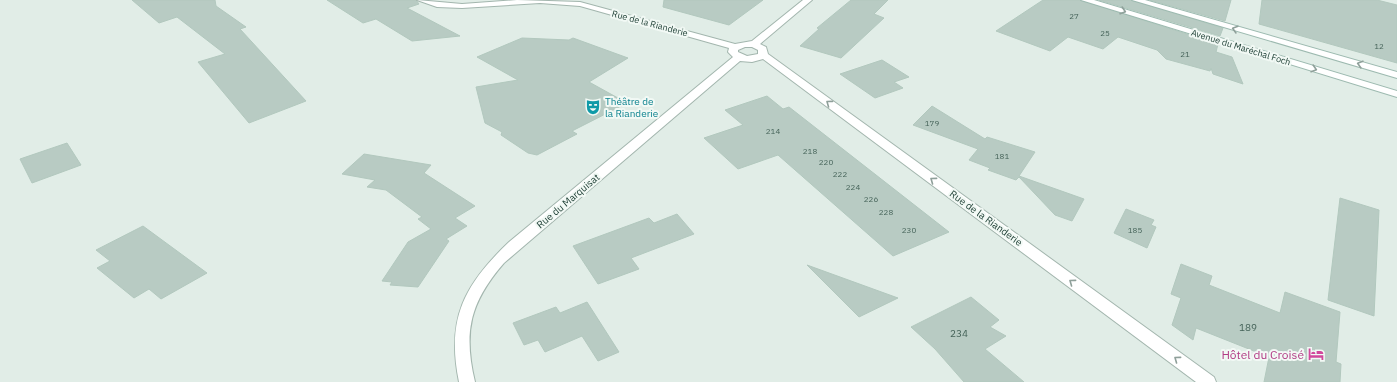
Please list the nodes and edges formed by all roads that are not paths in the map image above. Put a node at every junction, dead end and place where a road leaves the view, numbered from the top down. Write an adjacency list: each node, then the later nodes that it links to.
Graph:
1 (421, 0): 6 (street, Rue de la Rianderie)
2 (808, 0): 5 (street)
3 (1085, 0): 9 (street, Avenue du Maréchal Foch, one-way to 9)
4 (1136, 0): 8 (street, Avenue du Maréchal Foch, one-way to 4)
5 (754, 44): 6 (street); 7 (street, Rue de la Rianderie)
6 (737, 52): 7 (street); 10 (street, Rue du Marquisat)
7 (763, 55): 11 (street, Rue de la Rianderie, one-way to 7)
8 (1397, 75)
9 (1397, 94)
10 (466, 382)
11 (1208, 382)

